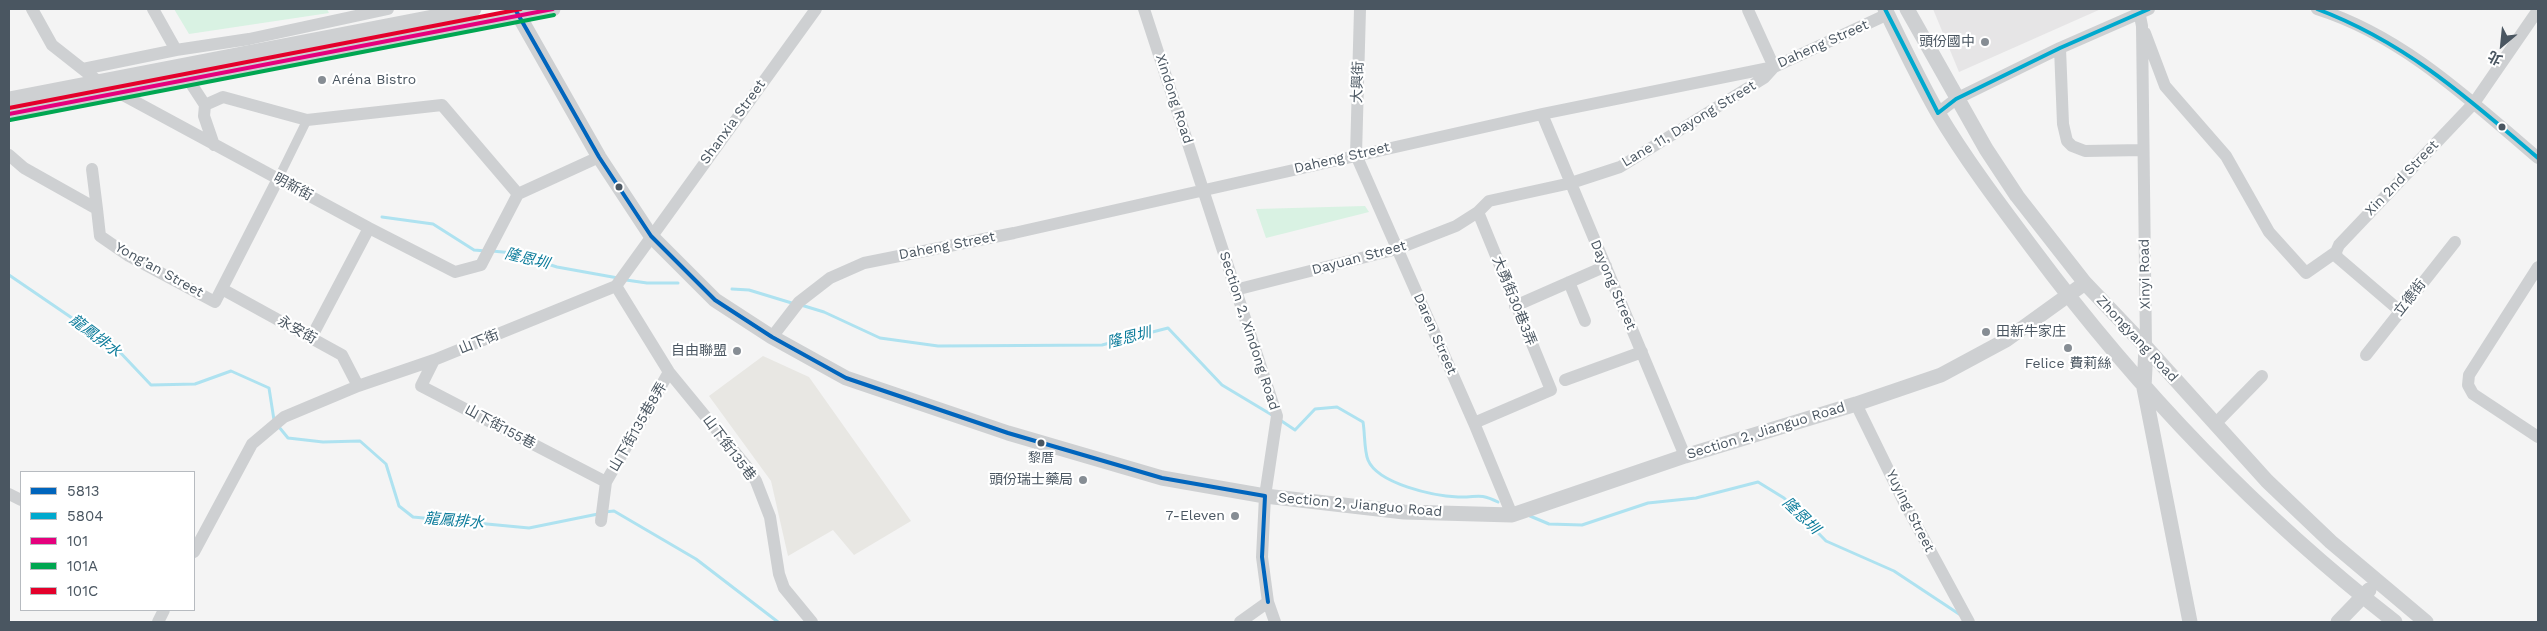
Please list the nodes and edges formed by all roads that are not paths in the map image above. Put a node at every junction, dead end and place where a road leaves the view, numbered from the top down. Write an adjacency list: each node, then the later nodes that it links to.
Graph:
1 (32, 9): 22 (street, 明新街)
2 (153, 9): 20 (street)
3 (388, 9): 16 (street)
4 (474, 9): 18 (street)
5 (553, 9): 14 (street)
6 (816, 9): 47 (street, Shanxia Street)
7 (1144, 9): 42 (street, Xindong Road)
8 (1360, 9): 36 (street, 大興街)
9 (1907, 9): 26 (street, Zhongyang Road)
10 (2317, 9): 27 (street)
11 (1748, 10): 21 (street)
12 (2144, 10): 17 (street, Xinyi Road); 19 (street)
13 (2538, 10): 27 (street, Xin 2nd Street)
14 (517, 12): 23 (street); 37 (street, Section 2, Jianguo Road)
15 (1887, 12): 21 (street, Daheng Street); 29 (street, Zhongyang Road)
16 (340, 14): 18 (street); 20 (street)
17 (2142, 26): 34 (street, Xinyi Road); 50 (street, Xin 2nd Street)
18 (348, 35): 24 (street)
19 (2060, 48): 26 (street); 34 (street)
20 (176, 50): 22 (street)
21 (1774, 67): 31 (street, Daheng Street); 41 (street, Lane 11, Dayong Street)
22 (83, 70): 24 (street, 明新街)
23 (188, 79): 24 (street); 28 (street)
24 (109, 87): 25 (street); 30 (street); 33 (street, 明新街)
25 (9, 99)
26 (1956, 99): 29 (street); 55 (street, Zhongyang Road)
27 (2474, 103): 38 (street); 50 (street, Xin 2nd Street)
28 (204, 105): 32 (street); 33 (street)
29 (1938, 113): 58 (street, Zhongyang Road)
30 (9, 114)
31 (1542, 114): 36 (street, Daheng Street); 41 (street, Dayong Street)
32 (307, 120): 40 (street); 43 (street)
33 (214, 145): 40 (street, 明新街)
34 (2143, 150): 64 (street, Xinyi Road)
35 (9, 155): 44 (street)
36 (1356, 155): 42 (street, Daheng Street); 49 (street, Daren Street)
37 (599, 157): 43 (street); 47 (street, Section 2, Jianguo Road)
38 (2538, 158)
39 (92, 169): 44 (street)
40 (278, 179): 46 (street, 明新街); 56 (street)
41 (1571, 183): 45 (street, Lane 11, Dayong Street); 51 (street, Dayong Street)
42 (1204, 189): 57 (street, Section 2, Xindong Road); 62 (street, Daheng Street)
43 (518, 194): 46 (street, 明新街)
44 (97, 209): 56 (street, Yong’an Street)
45 (1478, 212): 49 (street, Dayuan Street); 59 (street, 大勇街30巷3弄)
46 (370, 228): 63 (street)
47 (651, 236): 53 (street); 62 (street, Section 2, Jianguo Road)
48 (2455, 242): 60 (street, 立德街)
49 (1398, 249): 57 (street, Dayuan Street); 74 (street, Daren Street)
50 (2336, 254): 60 (street)
51 (1606, 266): 54 (street); 65 (street, Dayong Street)
52 (2538, 267): 76 (street)
53 (620, 281): 67 (street, 山下街); 68 (street, 山下街135巷)
54 (1569, 282): 59 (street); 61 (street)
55 (2085, 283): 58 (street, Section 2, Jianguo Road); 64 (street, Zhongyang Road)
56 (222, 289): 63 (street, 永安街)
57 (1235, 290): 79 (street, Section 2, Xindong Road)
58 (2068, 296): 72 (street, Zhongyang Road); 73 (street, Section 2, Jianguo Road)
59 (1515, 306): 74 (street, 大勇街30巷3弄)
60 (2400, 311): 66 (street, 立德街)
61 (1586, 321)
62 (772, 337): 79 (street, Section 2, Jianguo Road)
63 (311, 338): 71 (street, 永安街)
64 (2146, 348): 72 (street, Xinyi Road); 75 (street, Zhongyang Road)
65 (1642, 352): 70 (street); 77 (street, Dayong Street)
66 (2366, 355)
67 (434, 360): 71 (street, 山下街); 78 (street, 山下街155巷)
68 (669, 372): 78 (street, 山下街135巷8弄); 87 (street, 山下街135巷)
69 (2262, 376): 75 (street)
70 (1565, 380)
71 (358, 386): 82 (street, 山下街)
72 (2144, 388): 84 (street, Zhongyang Road); 90 (street, Xinyi Road)
73 (1856, 404): 77 (street, Section 2, Jianguo Road); 86 (street, Yuying Street)
74 (1474, 423): 80 (street, Daren Street)
75 (2216, 424): 83 (street, Zhongyang Road)
76 (2538, 437)
77 (1685, 456): 80 (street, Section 2, Jianguo Road)
78 (606, 482): 81 (street)
79 (1265, 496): 80 (street, Section 2, Jianguo Road); 85 (street, Section 2, Xindong Road)
80 (1512, 515)
81 (602, 519)
82 (195, 550)
83 (2376, 581): 84 (street); 93 (street, Zhongyang Road)
84 (2363, 597): 91 (street); 92 (street, Zhongyang Road)
85 (1268, 602): 88 (street); 89 (street, Section 2, Xindong Road)
86 (1967, 619)
87 (812, 622)
88 (1240, 622)
89 (1275, 622)
90 (2190, 622)
91 (2338, 622)
92 (2395, 622)
93 (2426, 622)

